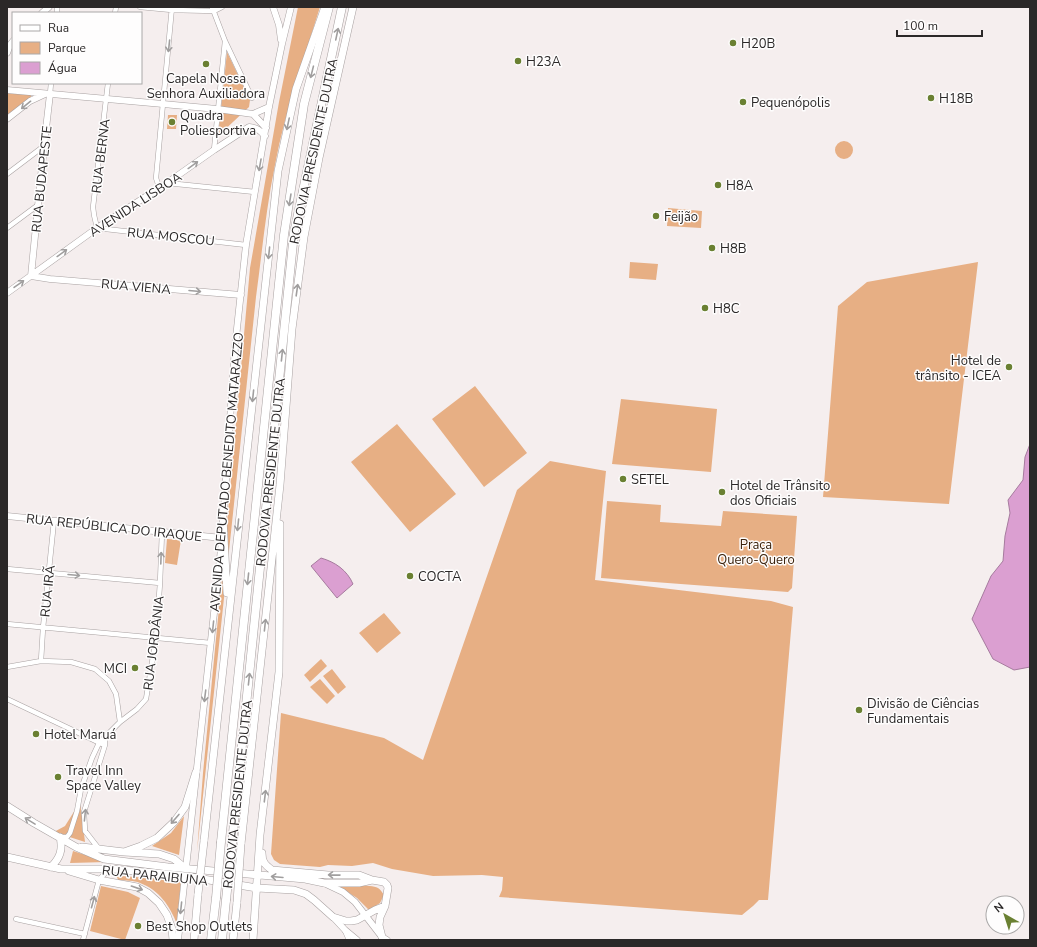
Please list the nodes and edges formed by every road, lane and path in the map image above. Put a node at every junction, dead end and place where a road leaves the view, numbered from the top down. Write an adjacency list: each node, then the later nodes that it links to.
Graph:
1 (140, 7): 9 (street)
2 (222, 7): 10 (street)
3 (273, 7): 13 (main road)
4 (291, 7): 13 (main road, AVENIDA DEPUTADO BENEDITO MATARAZZO)
5 (325, 7): 49 (main road, one-way to 49)
6 (329, 7): 90 (highway, RODOVIA PRESIDENTE DUTRA, one-way to 90, bridge)
7 (342, 7): 91 (highway, RODOVIA PRESIDENTE DUTRA, one-way to 7, bridge)
8 (353, 7): 40 (main road, one-way to 8)
9 (172, 8): 10 (street); 21 (street, one-way to 21)
10 (213, 9): 11 (street)
11 (225, 41): 19 (street); 23 (street)
12 (12, 43): 14 (main road)
13 (282, 44): 22 (main road, AVENIDA DEPUTADO BENEDITO MATARAZZO)
14 (7, 53)
15 (51, 84): 18 (street, RUA BUDAPESTE)
16 (108, 84): 20 (street, RUA BERNA)
17 (7, 90): 18 (main road)
18 (48, 93): 20 (main road); 25 (main road, one-way to 25); 28 (main road, RUA BUDAPESTE)
19 (252, 98)
20 (106, 99): 21 (main road); 35 (street, RUA BERNA)
21 (163, 104): 23 (main road); 31 (street)
22 (270, 107): 24 (main road); 26 (main road, AVENIDA DEPUTADO BENEDITO MATARAZZO)
23 (217, 109): 24 (main road); 29 (street)
24 (253, 114): 26 (main road)
25 (7, 119)
26 (266, 128): 27 (main road, AVENIDA DEPUTADO BENEDITO MATARAZZO)
27 (265, 136): 29 (main road, AVENIDA LISBOA); 32 (main road, AVENIDA DEPUTADO BENEDITO MATARAZZO, one-way to 32)
28 (44, 146): 30 (street); 33 (main road, RUA BUDAPESTE)
29 (214, 150): 31 (main road, AVENIDA LISBOA, one-way to 29)
30 (7, 174)
31 (165, 184): 32 (street); 35 (main road, AVENIDA LISBOA)
32 (255, 192): 36 (main road, AVENIDA DEPUTADO BENEDITO MATARAZZO)
33 (38, 205): 34 (street); 37 (main road, RUA BUDAPESTE)
34 (7, 228)
35 (97, 228): 36 (street, RUA MOSCOU); 37 (main road, AVENIDA LISBOA, one-way to 35)
36 (246, 245): 39 (main road, AVENIDA DEPUTADO BENEDITO MATARAZZO)
37 (31, 276): 38 (main road, AVENIDA LISBOA, one-way to 37); 39 (main road, RUA VIENA, one-way to 39)
38 (7, 293)
39 (241, 295): 42 (main road, AVENIDA DEPUTADO BENEDITO MATARAZZO)
40 (280, 485): 63 (main road, one-way to 40); 92 (main road, one-way to 40, bridge)
41 (7, 516): 43 (main road, RUA REPÚBLICA DO IRAQUE)
42 (223, 519): 45 (main road, AVENIDA DEPUTADO BENEDITO MATARAZZO); 49 (main road)
43 (54, 521): 44 (main road, RUA REPÚBLICA DO IRAQUE); 47 (street, RUA IRÃ)
44 (162, 532): 45 (main road, RUA REPÚBLICA DO IRAQUE); 48 (street, RUA JORDÂNIA, one-way to 44)
45 (222, 538): 53 (main road, AVENIDA DEPUTADO BENEDITO MATARAZZO, one-way to 53)
46 (7, 569): 47 (street)
47 (48, 573): 48 (street, one-way to 48); 51 (street, RUA IRÃ)
48 (160, 584): 52 (street, RUA JORDÂNIA)
49 (228, 613): 89 (main road, bridge)
50 (7, 624): 51 (street)
51 (43, 628): 52 (street); 54 (street, RUA IRÃ)
52 (156, 638): 53 (street); 57 (street, RUA JORDÂNIA)
53 (211, 643): 61 (main road, AVENIDA DEPUTADO BENEDITO MATARAZZO, one-way to 61)
54 (41, 661): 55 (street); 57 (street)
55 (7, 667)
56 (7, 699): 59 (street)
57 (120, 722): 58 (street, RUA JORDÂNIA)
58 (105, 737): 59 (street, RUA JORDÂNIA); 60 (street)
59 (99, 743): 60 (street); 64 (street, RUA JORDÂNIA)
60 (105, 745): 66 (street, one-way to 60)
61 (196, 772): 67 (main road, one-way to 67); 70 (main road, AVENIDA DEPUTADO BENEDITO MATARAZZO)
62 (7, 806): 64 (main road, one-way to 62)
63 (260, 835): 73 (main road); 76 (main road, one-way to 63)
64 (60, 838): 65 (main road); 69 (main road)
65 (76, 847): 66 (main road); 70 (main road)
66 (99, 849): 67 (main road)
67 (124, 852): 70 (main road)
68 (7, 857): 69 (main road, RUA PARAIBUNA)
69 (51, 867): 71 (main road, RUA PARAIBUNA)
70 (186, 868): 73 (main road); 74 (main road, AVENIDA DEPUTADO BENEDITO MATARAZZO)
71 (61, 869): 72 (main road, RUA PARAIBUNA); 75 (main road)
72 (113, 869): 74 (main road, RUA PARAIBUNA); 75 (street)
73 (258, 875): 77 (main road, one-way to 73); 78 (main road)
74 (185, 876): 78 (main road, RUA PARAIBUNA); 88 (main road, AVENIDA DEPUTADO BENEDITO MATARAZZO, one-way to 88)
75 (99, 880): 84 (street, one-way to 75); 87 (main road, one-way to 87)
76 (372, 880): 77 (main road); 79 (main road)
77 (324, 883): 80 (main road)
78 (256, 888): 81 (main road, RUA PARAIBUNA); 93 (main road)
79 (385, 906): 80 (main road); 85 (main road)
80 (366, 915): 81 (main road); 85 (main road)
81 (333, 917): 83 (main road, RUA PARAIBUNA)
82 (16, 919): 84 (street)
83 (345, 930): 94 (street); 95 (main road, RUA PARAIBUNA)
84 (85, 934): 86 (street)
85 (384, 938)
86 (83, 940)
87 (173, 940)
88 (178, 940)
89 (194, 940)
90 (211, 940)
91 (222, 940)
92 (233, 940)
93 (252, 940)
94 (349, 940)
95 (358, 940)

